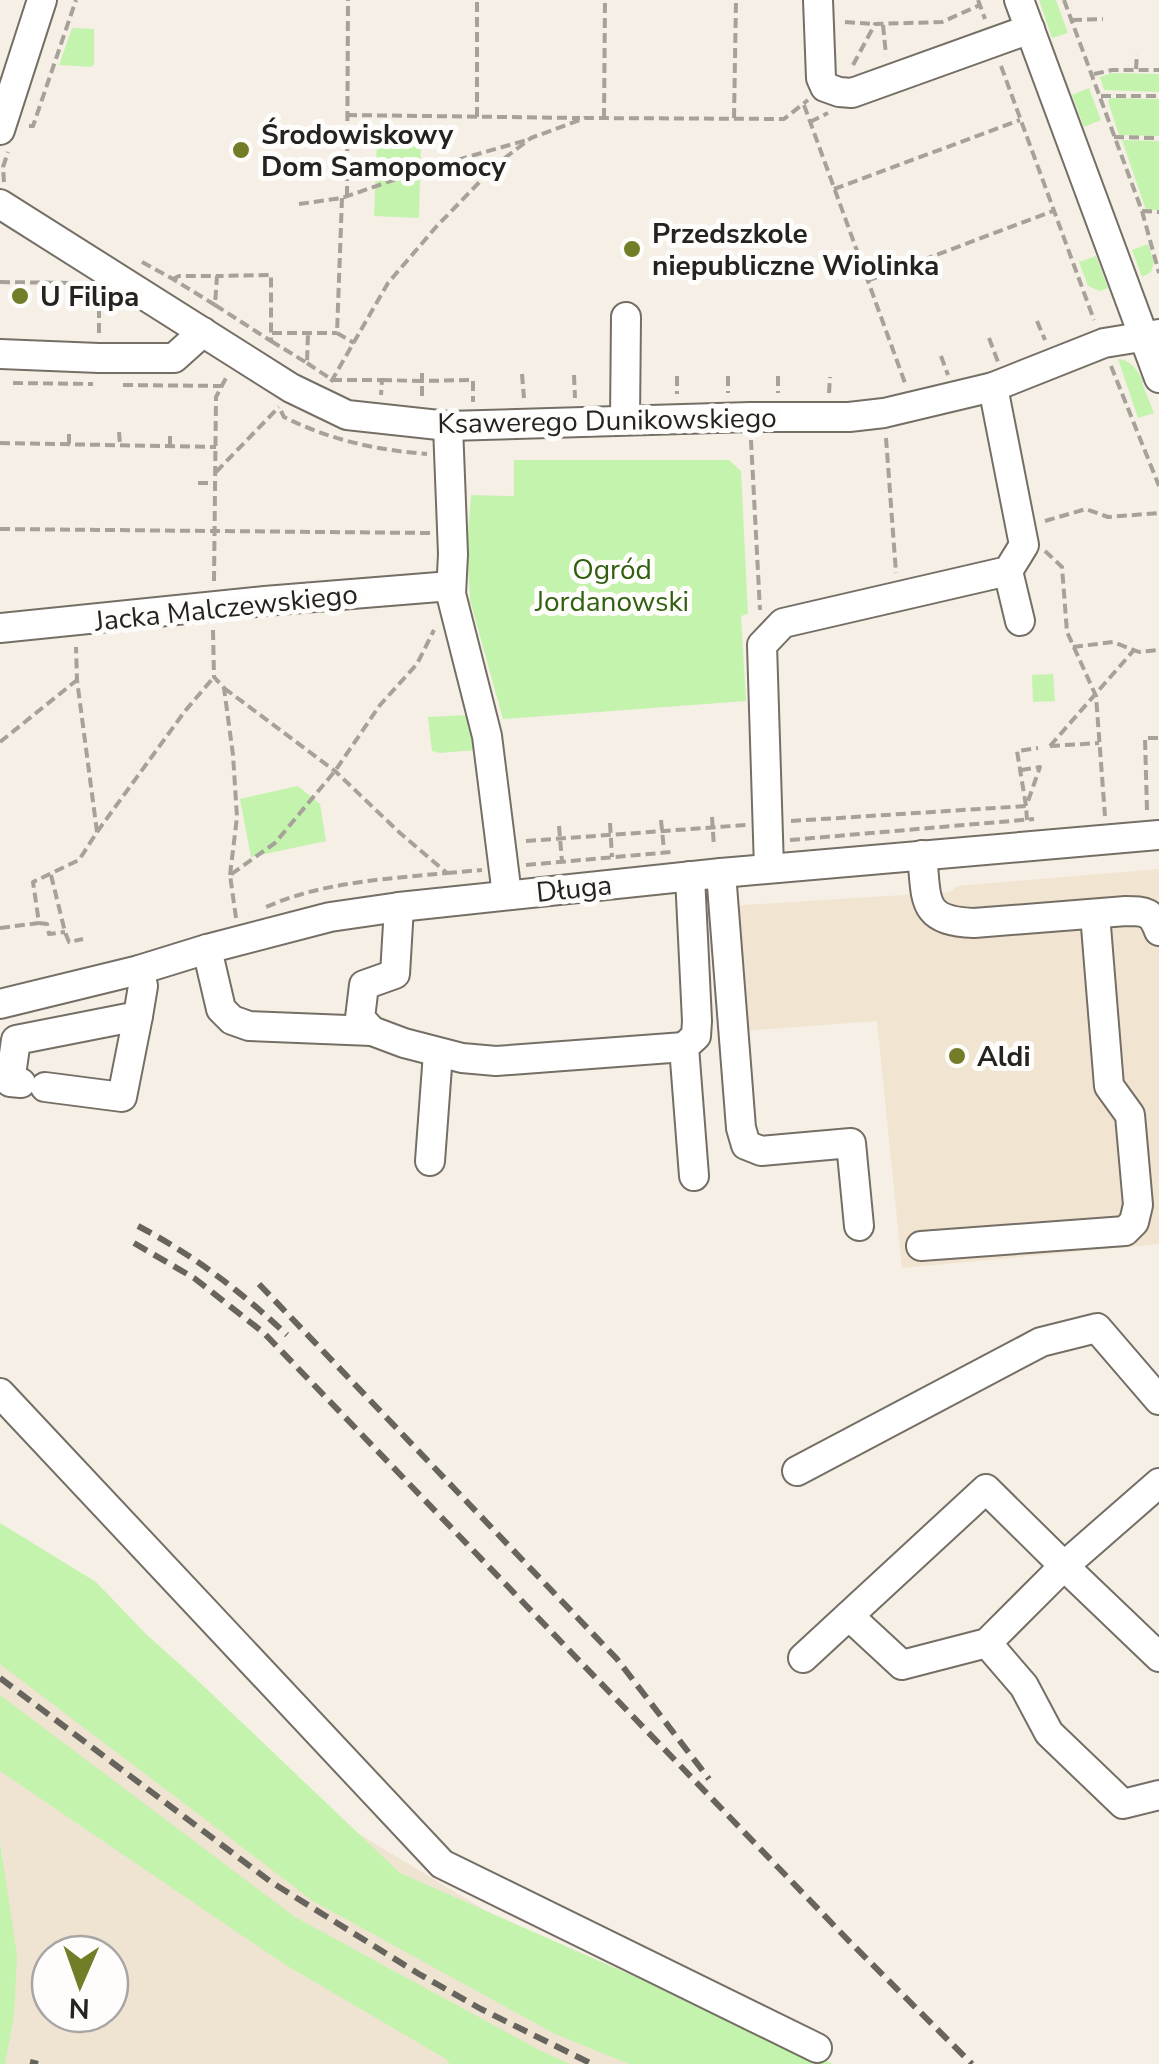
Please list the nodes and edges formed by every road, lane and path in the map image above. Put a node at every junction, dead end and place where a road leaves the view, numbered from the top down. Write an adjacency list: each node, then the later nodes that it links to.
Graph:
1 (42, 0): 29 (street)
2 (76, 0): 29 (path)
3 (348, 0): 24 (path)
4 (477, 0): 25 (path)
5 (605, 0): 27 (path)
6 (736, 0): 28 (path)
7 (818, 0): 21 (street)
8 (1020, 0): 15 (street)
9 (1064, 0): 12 (path)
10 (865, 15): 13 (path)
11 (1103, 19): 12 (path)
12 (1072, 20): 20 (path)
13 (865, 24)
14 (884, 24): 17 (path)
15 (1030, 29): 21 (street); 55 (street)
16 (1136, 54): 18 (path)
17 (886, 63)
18 (1136, 70): 19 (path); 20 (path)
19 (1159, 70)
20 (1092, 74): 22 (path)
21 (814, 96): 28 (path); 33 (path)
22 (1101, 96): 23 (path); 31 (path)
23 (1159, 96)
24 (348, 115): 25 (path); 34 (path)
25 (477, 116): 26 (path)
26 (585, 118): 27 (path); 30 (path)
27 (604, 118): 28 (path)
28 (734, 118)
29 (10, 132): 36 (path)
30 (531, 138): 34 (path); 59 (path)
31 (1114, 138): 32 (path); 38 (path)
32 (1159, 138)
33 (834, 190): 37 (path); 44 (path)
34 (345, 197): 35 (path); 54 (path)
35 (299, 204)
36 (8, 208): 51 (street, Ksawerego Dunikowskiego)
37 (1053, 211): 44 (path); 58 (path)
38 (1142, 211): 39 (path); 41 (path)
39 (1159, 212)
40 (142, 262): 43 (path)
41 (1159, 273)
42 (217, 276): 43 (path); 48 (path); 52 (path)
43 (173, 278): 48 (path)
44 (868, 281): 84 (path)
45 (0, 282): 46 (path)
46 (79, 283)
47 (99, 283): 63 (path)
48 (216, 305): 57 (path)
49 (626, 316): 87 (street)
50 (1037, 321): 60 (path)
51 (203, 332): 63 (street); 78 (street, Ksawerego Dunikowskiego)
52 (271, 333): 53 (path); 57 (path)
53 (308, 333): 54 (path); 64 (path)
54 (337, 333): 59 (path)
55 (1151, 335): 58 (street, Ksawerego Dunikowskiego); 71 (street)
56 (989, 338): 69 (path)
57 (270, 340): 64 (path)
58 (1104, 343): 69 (street, Ksawerego Dunikowskiego); 101 (path)
59 (354, 344): 77 (path)
60 (1047, 346)
61 (0, 354): 63 (street)
62 (941, 356): 70 (path)
63 (99, 358)
64 (307, 363): 77 (path)
65 (422, 373): 74 (path)
66 (472, 373): 75 (path)
67 (522, 374): 82 (path)
68 (574, 375): 80 (path)
69 (996, 375): 84 (street, Ksawerego Dunikowskiego); 103 (street)
70 (949, 378)
71 (1159, 378)
72 (225, 379): 96 (path)
73 (382, 380): 74 (path); 77 (path); 79 (path)
74 (422, 380): 75 (path); 81 (path)
75 (473, 380): 83 (path)
76 (348, 388): 77 (path)
77 (325, 392): 78 (street, Ksawerego Dunikowskiego); 88 (street, Ksawerego Dunikowskiego)
78 (280, 399): 97 (path); 98 (path)
79 (392, 399)
80 (575, 402)
81 (422, 403)
82 (524, 403)
83 (473, 404)
84 (913, 406): 85 (street, Ksawerego Dunikowskiego)
85 (884, 413): 86 (street, Ksawerego Dunikowskiego); 108 (path)
86 (750, 417): 87 (street, Ksawerego Dunikowskiego); 110 (path)
87 (625, 420): 88 (street, Ksawerego Dunikowskiego)
88 (448, 426): 109 (street)
89 (69, 431): 93 (path)
90 (119, 432): 94 (path)
91 (170, 432): 95 (path)
92 (0, 443): 93 (path)
93 (69, 444): 94 (path)
94 (120, 445): 95 (path)
95 (170, 446): 96 (path)
96 (216, 446): 98 (path)
97 (431, 454)
98 (216, 472): 99 (path)
99 (216, 482): 100 (path); 105 (path)
100 (198, 483)
101 (1159, 486)
102 (1159, 513): 103 (path)
103 (1021, 527): 107 (street); 115 (path)
104 (0, 528): 105 (path)
105 (216, 531): 106 (path); 111 (path)
106 (442, 533)
107 (1008, 571): 112 (street); 137 (street)
108 (896, 577)
109 (451, 586): 111 (street, Jacka Malczewskiego); 146 (street)
110 (760, 594)
111 (213, 615): 113 (street, Jacka Malczewskiego); 119 (path)
112 (1020, 621)
113 (0, 628)
114 (434, 630): 128 (path)
115 (1073, 646): 116 (path); 122 (path)
116 (1134, 650): 117 (path); 122 (path)
117 (1159, 650)
118 (77, 667): 120 (path)
119 (214, 676): 121 (path); 141 (path)
120 (77, 680): 124 (path); 141 (path)
121 (224, 688): 128 (path); 154 (path)
122 (1096, 696): 125 (path); 125 (path)
123 (1159, 738): 131 (path)
124 (0, 742)
125 (1099, 743): 132 (path)
126 (1038, 748): 127 (path)
127 (1020, 770): 129 (path); 129 (path)
128 (335, 771): 154 (path); 157 (path)
129 (1026, 806): 130 (path); 135 (path)
130 (977, 809): 137 (path); 138 (path)
131 (1159, 810)
132 (1118, 815)
133 (712, 817): 140 (path)
134 (661, 820): 142 (path)
135 (1027, 820)
136 (610, 823): 143 (path)
137 (767, 823): 140 (path); 152 (street)
138 (978, 824)
139 (559, 826): 145 (path)
140 (713, 829): 142 (path); 150 (path)
141 (96, 832): 153 (path)
142 (662, 832): 143 (path); 147 (path)
143 (610, 834): 145 (path); 149 (path)
144 (1159, 836): 148 (street, Długa)
145 (560, 838): 146 (path); 151 (path)
146 (500, 843): 156 (street)
147 (664, 852)
148 (922, 855): 152 (street, Długa); 160 (street)
149 (612, 857)
150 (717, 860): 152 (street, Długa); 155 (street, Długa); 177 (street)
151 (562, 862)
152 (768, 868)
153 (51, 875): 163 (path); 166 (path)
154 (230, 875): 161 (path)
155 (690, 876): 156 (street, Długa); 173 (street)
156 (507, 895): 158 (street, Długa)
157 (290, 896)
158 (399, 906): 168 (street, Długa); 172 (street)
159 (1095, 914): 160 (street); 165 (street); 178 (street)
160 (935, 915): 162 (street)
161 (236, 920)
162 (905, 920)
163 (38, 923): 164 (path); 166 (path)
164 (0, 928)
165 (1159, 931)
166 (64, 932): 167 (path)
167 (82, 939)
168 (207, 949): 169 (street, Długa); 172 (street)
169 (139, 970): 170 (street, Długa); 171 (street)
170 (0, 1004)
171 (138, 1016): 171 (street)
172 (372, 1032): 174 (street)
173 (684, 1047): 174 (street); 176 (street)
174 (438, 1053): 175 (street)
175 (430, 1161)
176 (694, 1176)
177 (859, 1226)
178 (921, 1246)
179 (0, 1392): 189 (street)
180 (1159, 1400): 181 (street)
181 (797, 1471)
182 (1159, 1483): 183 (street)
183 (1064, 1566): 184 (street); 185 (street); 186 (street)
184 (849, 1616): 185 (street); 187 (street)
185 (987, 1643): 188 (street)
186 (1159, 1657)
187 (803, 1658)
188 (1159, 1795)
189 (818, 2048)

